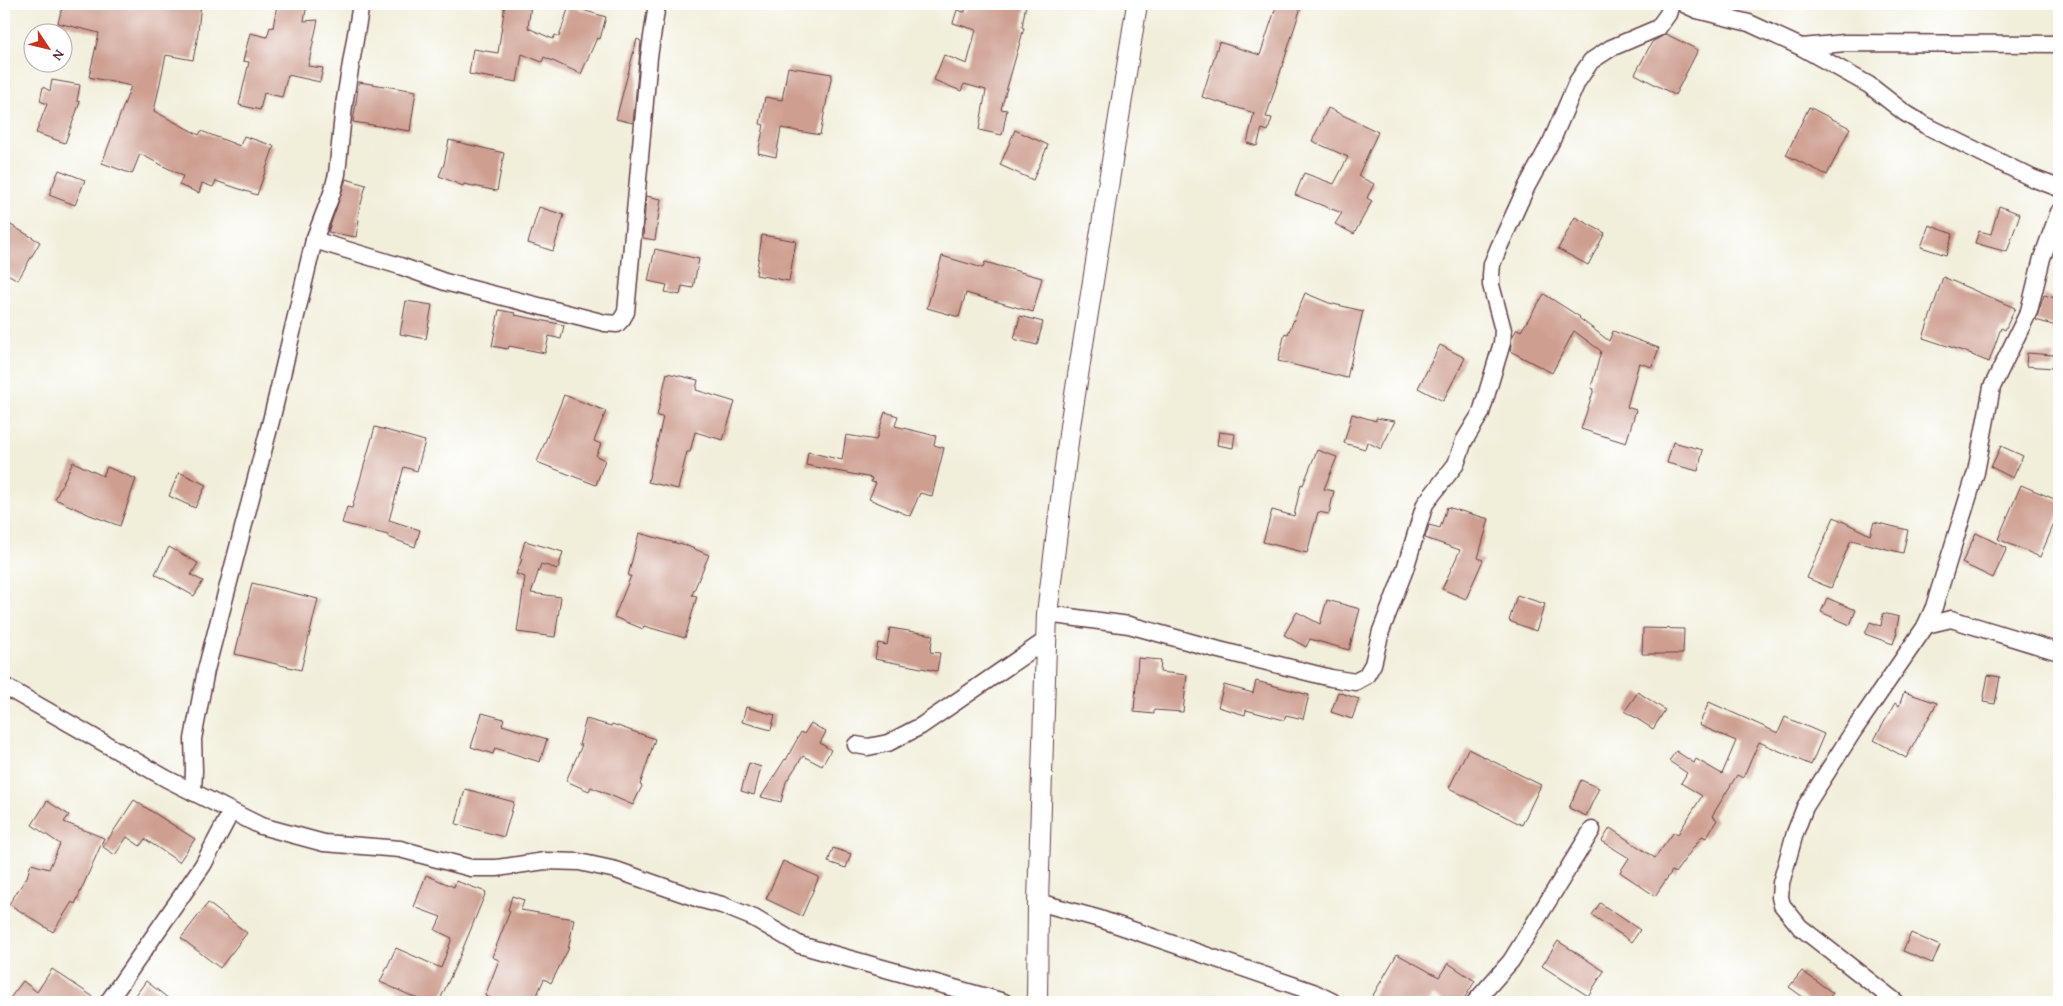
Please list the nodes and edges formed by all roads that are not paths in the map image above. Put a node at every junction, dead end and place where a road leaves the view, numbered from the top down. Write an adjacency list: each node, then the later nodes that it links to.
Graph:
1 (361, 4): 11 (street)
2 (657, 4): 11 (street)
3 (1138, 4): 13 (street)
4 (1671, 4): 13 (street)
5 (1684, 4): 6 (street)
6 (1736, 12): 8 (street)
7 (2059, 44): 8 (street)
8 (1802, 47): 9 (street)
9 (2059, 188)
10 (2059, 212): 12 (street)
11 (314, 240): 20 (street)
12 (1937, 599): 14 (street); 15 (street)
13 (1047, 614): 16 (street)
14 (1951, 619): 15 (street); 17 (street)
15 (1926, 625): 29 (street)
16 (1046, 640): 19 (street); 23 (street)
17 (2059, 652)
18 (4, 686): 20 (street)
19 (856, 745)
20 (193, 792): 21 (street)
21 (231, 812): 24 (street); 25 (street)
22 (1592, 830): 28 (street)
23 (1038, 902): 26 (street); 27 (street)
24 (108, 1002)
25 (1004, 1002)
26 (1037, 1002)
27 (1333, 1002)
28 (1474, 1002)
29 (1896, 1002)

